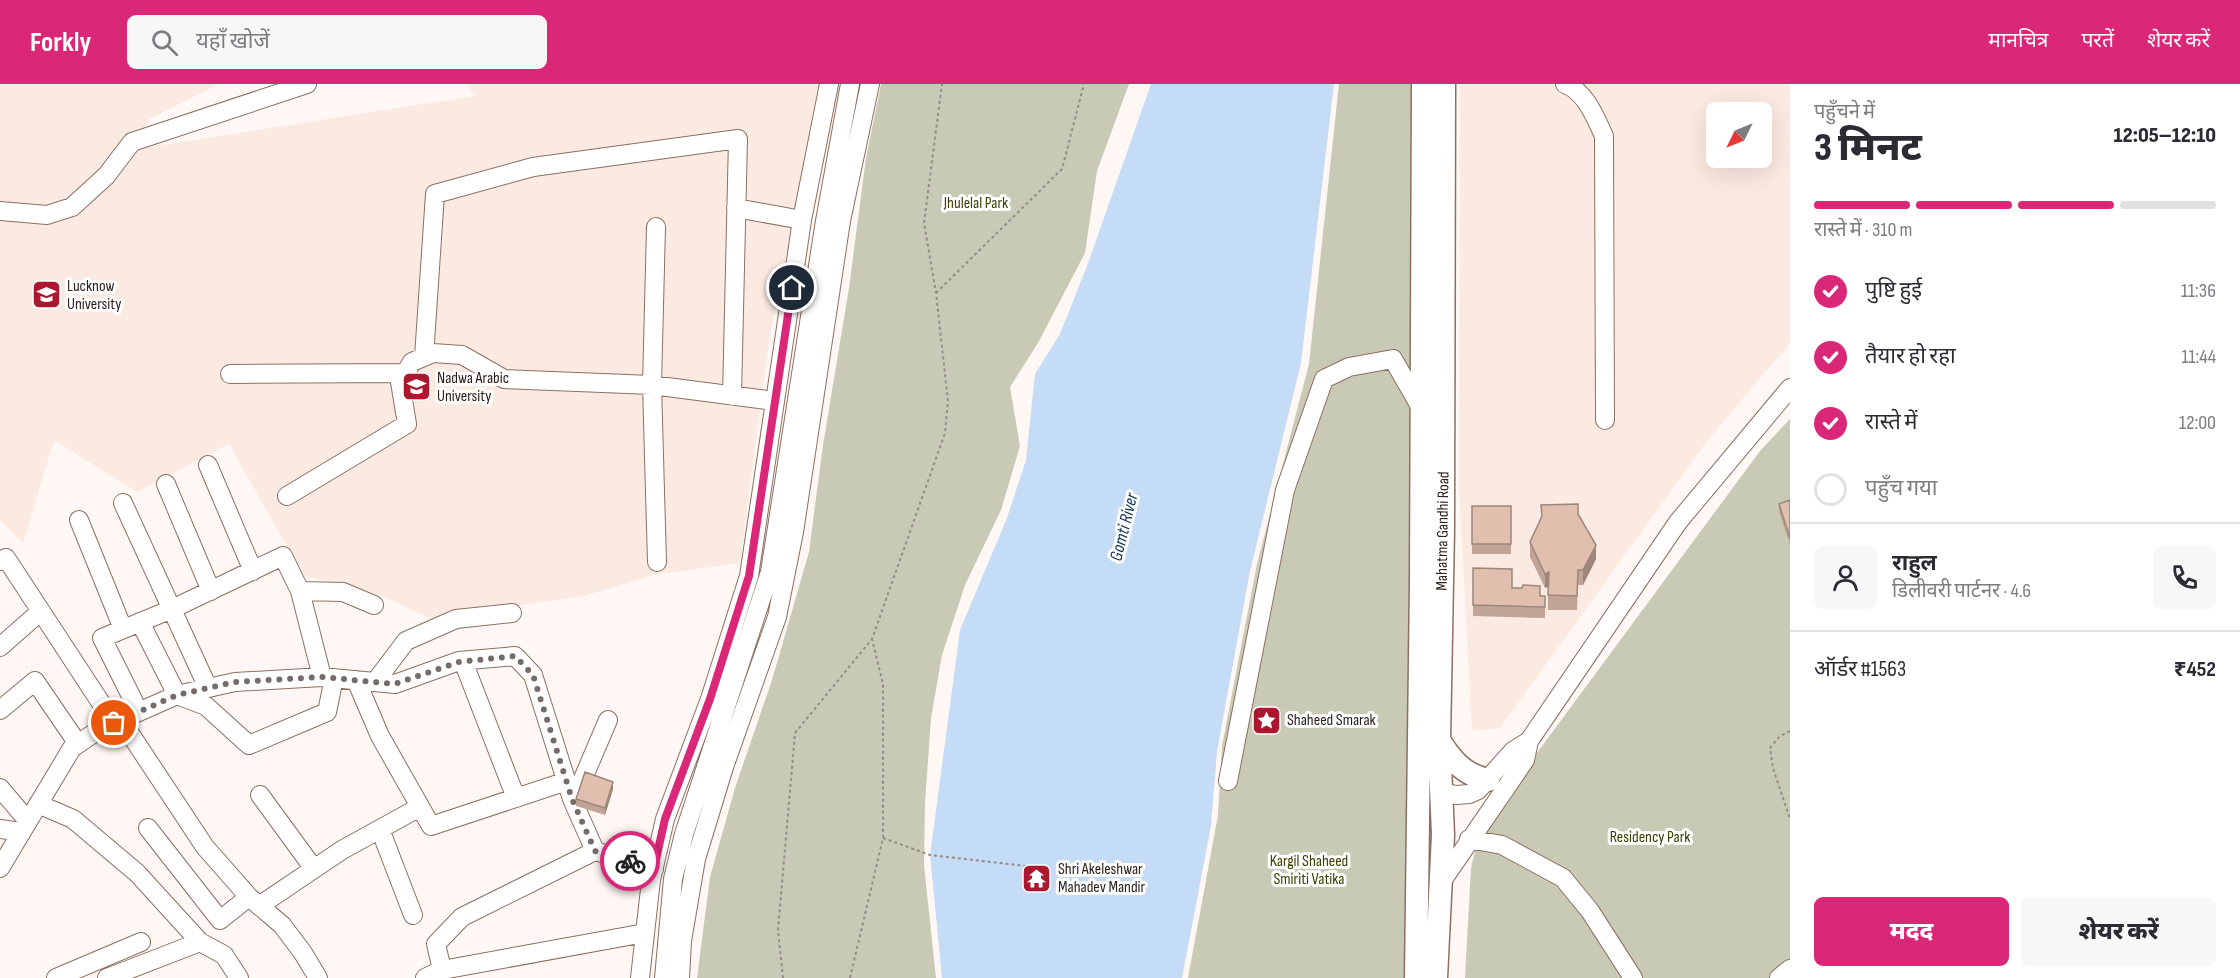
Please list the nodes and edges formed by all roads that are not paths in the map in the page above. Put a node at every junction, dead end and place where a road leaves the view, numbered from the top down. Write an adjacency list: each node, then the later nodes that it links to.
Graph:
1 (307, 84): 9 (street)
2 (829, 84): 10 (street)
3 (850, 84): 82 (street)
4 (870, 84): 83 (street)
5 (1423, 84): 19 (main road, Mahatma Gandhi Road)
6 (1444, 84): 46 (main road, Mahatma Gandhi Road)
7 (1565, 84): 20 (street)
8 (736, 208): 10 (street); 12 (street); 17 (street)
9 (0, 211)
10 (802, 220): 18 (street)
11 (657, 227): 15 (street)
12 (424, 357): 13 (street); 15 (street)
13 (405, 373): 14 (street); 23 (street)
14 (230, 374)
15 (652, 385): 17 (street); 27 (street)
16 (1790, 388): 47 (street)
17 (732, 396): 18 (street)
18 (775, 401): 66 (street)
19 (1421, 408): 49 (street); 84 (main road, Mahatma Gandhi Road)
20 (1605, 420)
21 (208, 465): 28 (street)
22 (166, 484): 29 (street)
23 (287, 496)
24 (123, 503): 32 (street)
25 (79, 520): 35 (street)
26 (0, 561): 33 (street)
27 (657, 562)
28 (253, 571): 29 (street); 30 (street)
29 (211, 591): 32 (street)
30 (300, 591): 31 (street); 38 (street)
31 (374, 605)
32 (172, 609): 35 (street); 40 (street)
33 (41, 611): 36 (street); 45 (street)
34 (512, 613): 39 (street)
35 (132, 626): 41 (street); 43 (street)
36 (0, 647)
37 (463, 661): 39 (street); 51 (street); 55 (street)
38 (328, 678): 39 (street); 40 (street); 41 (street)
39 (365, 681): 58 (street)
40 (208, 688): 41 (street)
41 (177, 695): 43 (street)
42 (0, 710): 48 (street)
43 (139, 712): 45 (street)
44 (608, 720): 56 (street)
45 (117, 722): 48 (street); 69 (street)
46 (1439, 740): 50 (main road); 53 (main road, Mahatma Gandhi Road)
47 (1529, 741): 50 (street); 63 (street)
48 (78, 744): 57 (street)
49 (1228, 780)
50 (1488, 780): 53 (street)
51 (567, 781): 55 (street); 56 (street)
52 (0, 788): 59 (street)
53 (1441, 793): 68 (main road, Mahatma Gandhi Road)
54 (260, 795): 67 (street)
55 (516, 798): 58 (street)
56 (572, 799): 64 (street)
57 (38, 804): 59 (street); 73 (street)
58 (420, 807): 62 (street)
59 (24, 827): 61 (street); 65 (street)
60 (148, 828): 69 (street)
61 (0, 829)
62 (380, 829): 67 (street); 70 (street)
63 (1469, 839): 68 (street); 86 (street)
64 (595, 851): 66 (street); 75 (street)
65 (0, 868)
66 (654, 868): 71 (street)
67 (314, 869): 69 (street)
68 (1442, 881): 85 (main road, Mahatma Gandhi Road)
69 (254, 902): 79 (street)
70 (412, 915)
71 (645, 933): 75 (street); 81 (street)
72 (141, 942): 76 (street)
73 (200, 942): 77 (street); 78 (street)
74 (1790, 969): 87 (street)
75 (442, 970): 80 (street)
76 (56, 978)
77 (107, 978)
78 (239, 978)
79 (318, 978)
80 (425, 978)
81 (640, 978)
82 (664, 978)
83 (680, 978)
84 (1416, 978)
85 (1436, 978)
86 (1633, 978)
87 (1779, 978)

